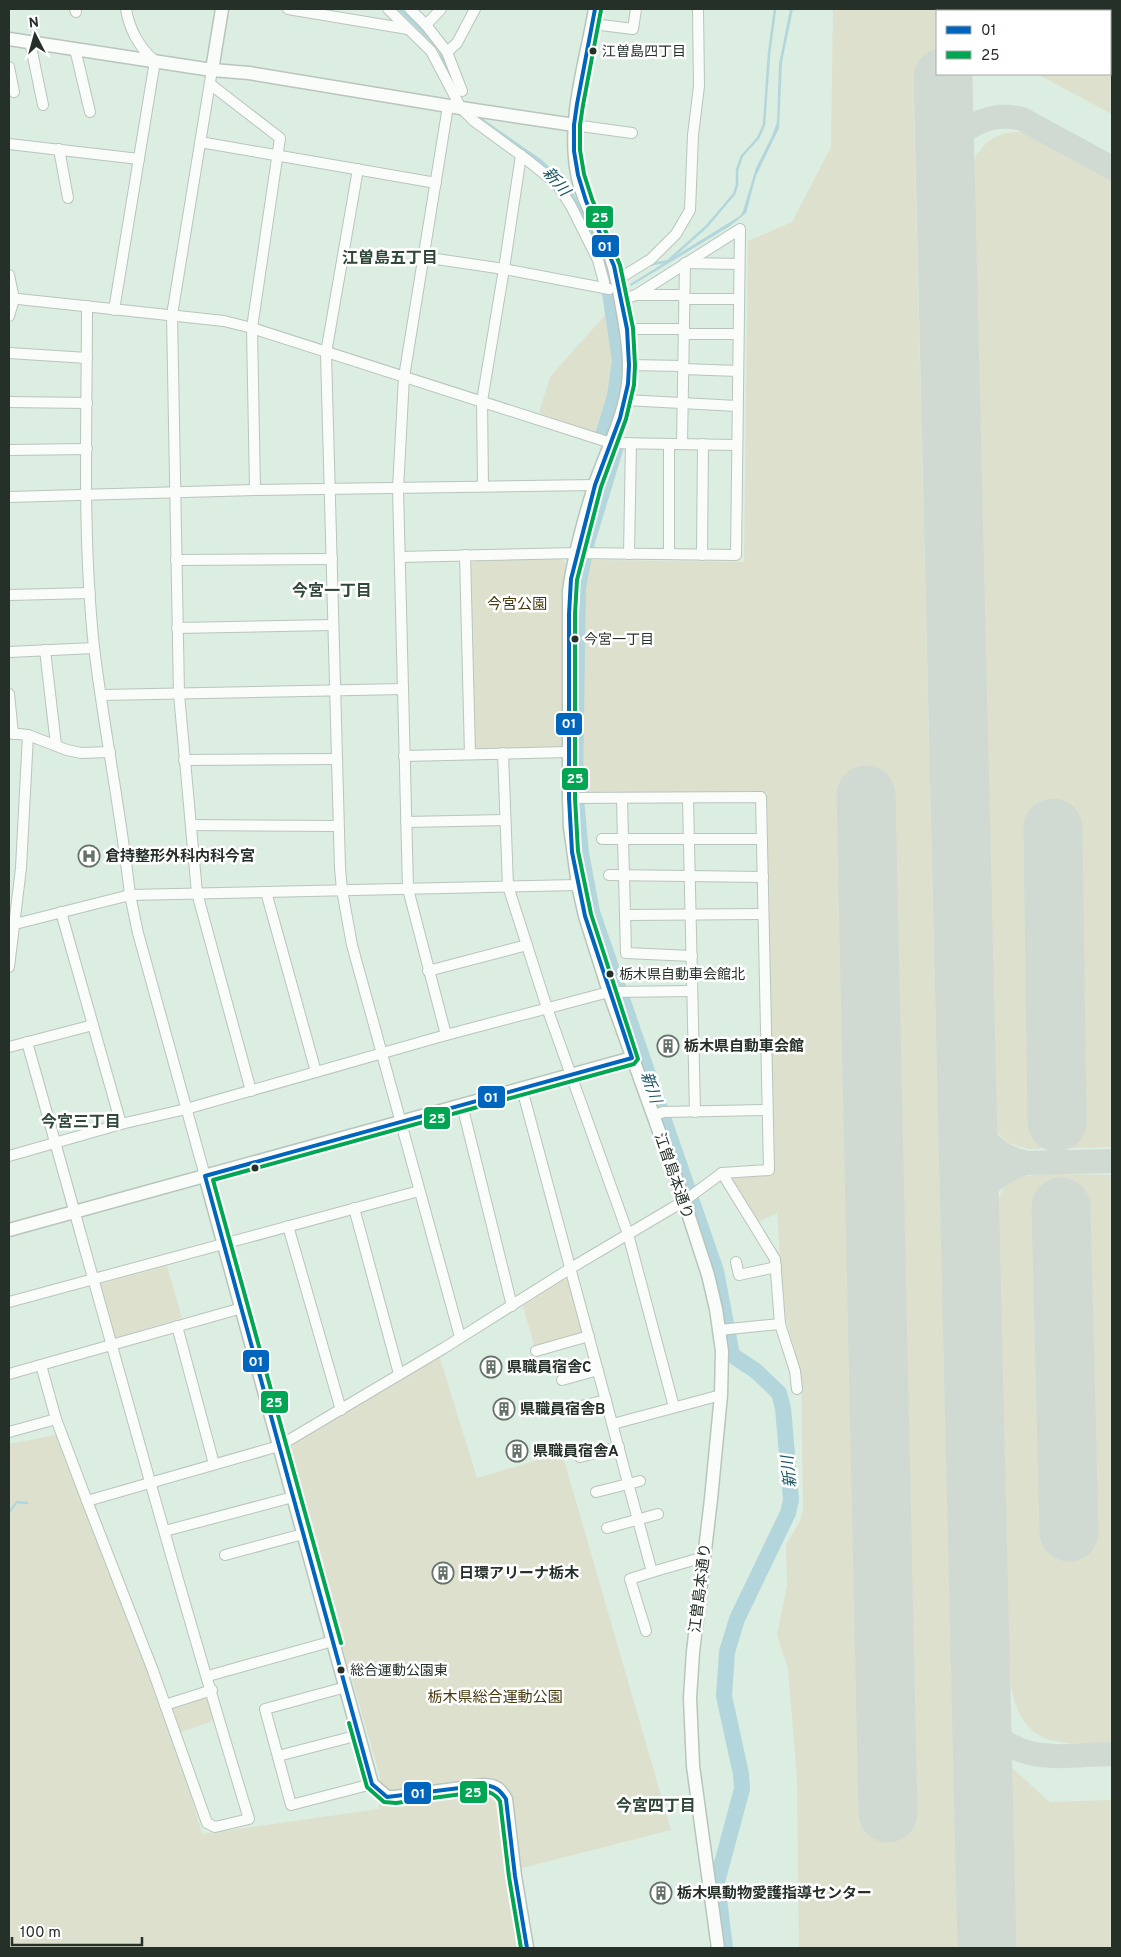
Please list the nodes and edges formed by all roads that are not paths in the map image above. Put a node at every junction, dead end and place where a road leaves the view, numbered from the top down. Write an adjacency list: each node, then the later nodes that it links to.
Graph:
1 (126, 9): 18 (street)
2 (222, 9): 20 (street)
3 (288, 9): 13 (street)
4 (388, 9): 13 (street)
5 (410, 9): 12 (street)
6 (441, 9): 12 (street)
7 (474, 9): 17 (street)
8 (595, 9): 11 (street, 江曽島本通り)
9 (636, 9): 11 (street)
10 (698, 9): 45 (street)
11 (593, 24): 28 (street, 江曽島本通り)
12 (426, 25): 17 (street)
13 (408, 28): 26 (street)
14 (9, 39): 15 (street)
15 (30, 42): 16 (street); 24 (street)
16 (75, 49): 18 (street); 27 (street)
17 (447, 52): 22 (street)
18 (154, 61): 20 (street); 35 (street)
19 (9, 67): 23 (street)
20 (212, 70): 21 (street); 25 (street)
21 (210, 84): 30 (street); 33 (street)
22 (462, 91)
23 (14, 92)
24 (43, 105)
25 (448, 106): 26 (street); 37 (street)
26 (461, 108): 28 (street); 34 (street)
27 (90, 112)
28 (574, 125): 29 (street); 45 (street, 江曽島本通り)
29 (632, 133)
30 (200, 142): 33 (street); 52 (street)
31 (9, 144): 32 (street)
32 (59, 149): 35 (street); 38 (street)
33 (279, 155): 36 (street); 54 (street)
34 (521, 155): 42 (street); 44 (street)
35 (139, 159): 51 (street)
36 (358, 169): 37 (street); 59 (street)
37 (436, 183): 39 (street)
38 (68, 198)
39 (423, 257): 42 (street); 64 (street)
40 (685, 263): 41 (street); 41 (street); 46 (street); 47 (street)
41 (739, 264): 49 (street)
42 (504, 269): 44 (street); 66 (street)
43 (9, 276): 48 (street)
44 (604, 288): 45 (street)
45 (619, 290): 46 (street); 55 (street, 江曽島本通り)
46 (636, 295): 47 (street)
47 (684, 297): 49 (street); 56 (street)
48 (11, 298): 50 (street); 53 (street)
49 (738, 299): 57 (street)
50 (87, 306): 51 (street); 60 (street)
51 (114, 310): 52 (street)
52 (172, 315): 54 (street); 84 (street)
53 (9, 316)
54 (252, 328): 59 (street); 82 (street)
55 (627, 330): 56 (street); 61 (street, 江曽島本通り)
56 (684, 331): 57 (street); 62 (street)
57 (738, 334): 63 (street)
58 (9, 353): 60 (street)
59 (326, 353): 64 (street); 83 (street)
60 (87, 358): 68 (street)
61 (629, 365): 62 (street); 65 (street, 江曽島本通り)
62 (683, 368): 63 (street); 69 (street)
63 (738, 371): 70 (street)
64 (404, 377): 66 (street); 81 (street)
65 (624, 400): 69 (street); 71 (street, 江曽島本通り)
66 (482, 401): 71 (street); 80 (street)
67 (9, 402): 68 (street)
68 (87, 403): 77 (street)
69 (682, 404): 70 (street); 74 (street)
70 (737, 406): 76 (street)
71 (611, 443): 72 (street); 79 (street, 江曽島本通り)
72 (632, 443): 73 (street); 89 (street)
73 (669, 444): 74 (street); 90 (street)
74 (682, 444): 75 (street)
75 (703, 444): 76 (street); 91 (street)
76 (737, 445): 91 (street)
77 (87, 449): 78 (street); 85 (street)
78 (9, 450)
79 (595, 485): 80 (street); 87 (street, 江曽島本通り)
80 (483, 486): 81 (street)
81 (398, 489): 83 (street); 92 (street)
82 (255, 490): 83 (street); 84 (street)
83 (331, 490): 93 (street)
84 (174, 492): 85 (street); 94 (street)
85 (87, 494): 86 (street); 95 (street)
86 (9, 497)
87 (576, 553): 88 (street); 89 (street); 111 (street, 江曽島本通り)
88 (465, 554): 92 (street); 112 (street)
89 (629, 554): 90 (street)
90 (669, 554): 91 (street)
91 (702, 555)
92 (400, 557): 102 (street)
93 (332, 558): 94 (street); 97 (street)
94 (176, 560): 98 (street)
95 (90, 593): 96 (street); 99 (street)
96 (9, 595)
97 (333, 625): 98 (street); 103 (street)
98 (177, 628): 105 (street)
99 (94, 648): 100 (street); 106 (street)
100 (45, 650): 101 (street); 109 (street)
101 (9, 652)
102 (403, 689): 103 (street); 114 (street)
103 (334, 690): 105 (street); 115 (street)
104 (9, 694): 107 (street)
105 (179, 694): 106 (street); 116 (street)
106 (102, 695): 110 (street)
107 (11, 733): 108 (street)
108 (28, 735): 109 (street); 143 (street)
109 (56, 745): 110 (street)
110 (110, 752): 138 (street)
111 (568, 752): 113 (street); 117 (street, 江曽島本通り)
112 (470, 754): 113 (street); 114 (street)
113 (503, 754): 120 (street)
114 (404, 756): 121 (street)
115 (336, 759): 116 (street); 123 (street)
116 (184, 760): 122 (street)
117 (569, 798): 119 (street); 132 (street, 江曽島本通り)
118 (688, 798): 119 (street); 126 (street); 127 (street)
119 (622, 799): 124 (street)
120 (505, 820): 121 (street); 133 (street)
121 (406, 822): 134 (street)
122 (190, 825): 123 (street); 137 (street)
123 (338, 826): 135 (street)
124 (624, 838): 125 (street); 126 (street); 129 (street)
125 (602, 839)
126 (689, 839): 127 (street); 130 (street)
127 (762, 839): 131 (street)
128 (609, 875): 129 (street)
129 (624, 876): 130 (street); 141 (street)
130 (690, 876): 131 (street); 142 (street)
131 (763, 877): 140 (street)
132 (578, 885): 133 (street); 149 (street, 江曽島本通り)
133 (508, 886): 134 (street); 144 (street)
134 (408, 889): 135 (street); 147 (street)
135 (342, 890): 136 (street); 155 (street)
136 (266, 892): 137 (street); 157 (street)
137 (197, 893): 138 (street); 160 (street)
138 (130, 895): 139 (street); 162 (street)
139 (61, 912): 143 (street); 151 (street)
140 (763, 914): 142 (street); 163 (street)
141 (625, 915): 142 (street); 145 (street)
142 (691, 915): 145 (street)
143 (15, 924): 146 (street)
144 (527, 945): 147 (street); 150 (street)
145 (692, 956): 148 (street)
146 (9, 967)
147 (428, 971): 152 (street)
148 (692, 991): 149 (street); 164 (street)
149 (609, 992): 150 (street); 156 (street, 江曽島本通り)
150 (547, 1008): 152 (street); 158 (street)
151 (93, 1025): 153 (street); 167 (street)
152 (446, 1035): 155 (street)
153 (27, 1042): 154 (street); 168 (street)
154 (9, 1047)
155 (381, 1053): 157 (street); 166 (street)
156 (632, 1058): 158 (street); 165 (street, 江曽島本通り)
157 (316, 1072): 160 (street)
158 (572, 1075): 159 (street); 178 (street)
159 (522, 1089): 161 (street); 182 (street)
160 (252, 1091): 162 (street)
161 (462, 1104): 166 (street); 185 (street)
162 (186, 1109): 167 (street); 171 (street)
163 (767, 1110): 164 (street); 170 (street)
164 (695, 1112): 165 (street)
165 (653, 1116): 173 (street, 江曽島本通り)
166 (400, 1121): 171 (street); 172 (street)
167 (121, 1124): 168 (street)
168 (56, 1143): 169 (street); 175 (street)
169 (9, 1156)
170 (722, 1173): 173 (street); 181 (street)
171 (205, 1176): 175 (street); 179 (street)
172 (419, 1191): 174 (street); 191 (street)
173 (684, 1201): 178 (street); 189 (street, 江曽島本通り)
174 (354, 1208): 176 (street); 197 (street)
175 (76, 1212): 177 (street); 183 (street)
176 (288, 1226): 179 (street); 204 (street)
177 (9, 1230)
178 (628, 1234): 182 (street); 202 (street)
179 (223, 1244): 183 (street); 186 (street)
180 (736, 1262): 181 (street)
181 (776, 1267): 187 (street)
182 (571, 1268): 185 (street); 190 (street)
183 (93, 1278): 184 (street); 192 (street)
184 (9, 1302)
185 (512, 1306): 191 (street)
186 (242, 1308): 188 (street); 208 (street)
187 (780, 1324): 189 (street); 199 (street)
188 (177, 1326): 192 (street); 211 (street)
189 (720, 1330): 200 (street, 江曽島本通り)
190 (589, 1336): 193 (street); 195 (street)
191 (460, 1337): 197 (street)
192 (112, 1344): 194 (street); 213 (street)
193 (536, 1351)
194 (41, 1365): 196 (street); 205 (street)
195 (598, 1370): 198 (street); 201 (street)
196 (9, 1374)
197 (399, 1374): 204 (street)
198 (562, 1380)
199 (796, 1389)
200 (721, 1395): 202 (street); 224 (street, 江曽島本通り)
201 (606, 1400): 203 (street); 206 (street)
202 (674, 1407): 206 (street)
203 (569, 1409)
204 (340, 1410): 208 (street)
205 (56, 1419): 207 (street); 217 (street)
206 (613, 1424): 209 (street)
207 (9, 1432)
208 (279, 1446): 211 (street); 216 (street)
209 (619, 1447): 210 (street); 214 (street)
210 (580, 1457)
211 (214, 1464): 213 (street)
212 (640, 1481): 214 (street)
213 (150, 1482): 217 (street); 221 (street)
214 (629, 1484): 215 (street); 219 (street)
215 (596, 1492)
216 (293, 1497): 221 (street); 222 (street)
217 (87, 1501): 231 (street)
218 (658, 1514): 219 (street)
219 (639, 1520): 220 (street); 225 (street)
220 (607, 1528)
221 (165, 1531): 228 (street)
222 (303, 1534): 223 (street); 227 (street)
223 (225, 1555)
224 (704, 1557): 225 (street); 236 (street, 江曽島本通り)
225 (652, 1572): 226 (street)
226 (646, 1631)
227 (333, 1640): 228 (street); 229 (street)
228 (208, 1676): 230 (street)
229 (346, 1687): 232 (street); 233 (street)
230 (212, 1690): 231 (street); 231 (street)
231 (165, 1705)
232 (359, 1735): 233 (street); 234 (street)
233 (278, 1756): 234 (street)
234 (372, 1784): 235 (street)
235 (527, 1948)
236 (718, 1948)

